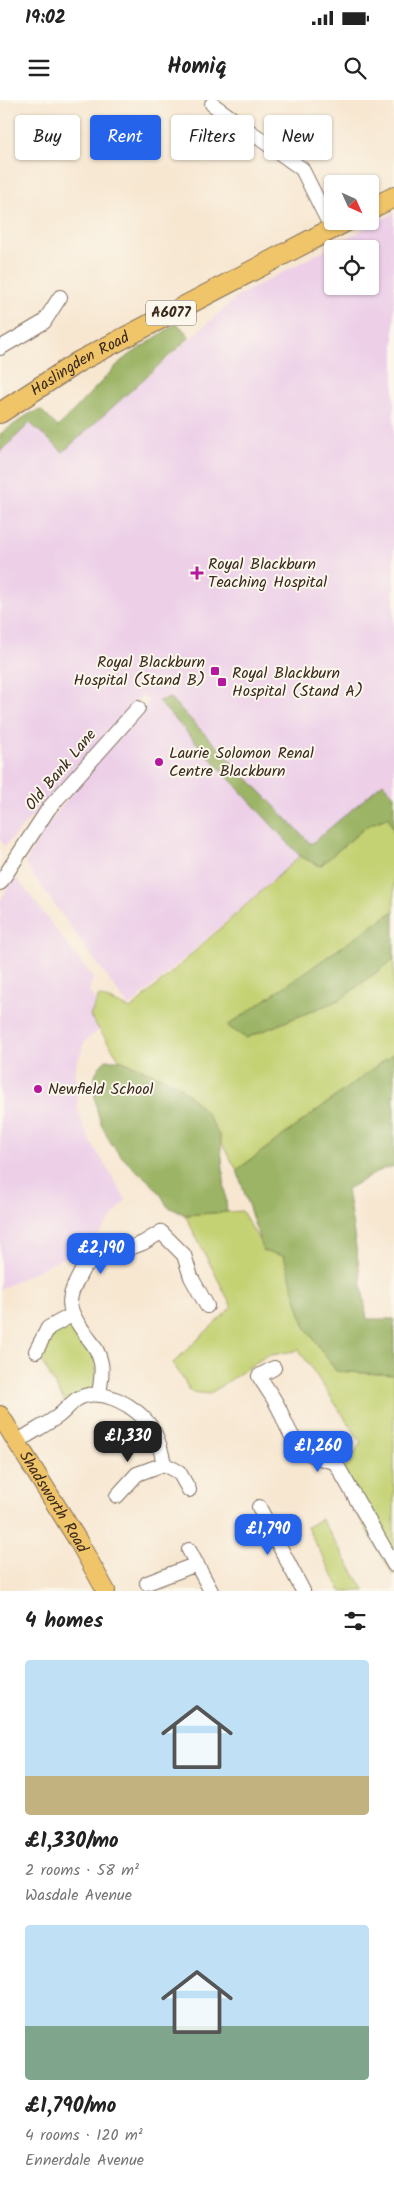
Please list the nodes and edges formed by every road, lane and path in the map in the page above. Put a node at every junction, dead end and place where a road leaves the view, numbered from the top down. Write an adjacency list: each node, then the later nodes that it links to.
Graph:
1 (212, 104): 3 (street)
2 (394, 198): 4 (highway)
3 (324, 202)
4 (379, 206)
5 (329, 230): 8 (highway, Haslingden Road / A6077)
6 (60, 297): 7 (street)
7 (0, 348)
8 (0, 413)
9 (138, 708): 10 (street, Old Bank Lane)
10 (0, 883)
11 (207, 1306): 12 (street)
12 (72, 1316): 13 (street); 15 (street)
13 (36, 1351)
14 (274, 1368): 24 (street)
15 (99, 1395): 17 (street); 18 (street)
16 (0, 1415): 17 (main road, Shadsworth Road)
17 (17, 1442): 26 (main road, Shadsworth Road)
18 (164, 1464): 19 (street); 20 (street)
19 (189, 1490)
20 (117, 1496)
21 (259, 1507): 28 (street)
22 (188, 1550): 23 (street)
23 (196, 1564): 25 (street); 27 (street)
24 (394, 1565)
25 (147, 1583)
26 (106, 1591)
27 (211, 1591)
28 (303, 1591)

